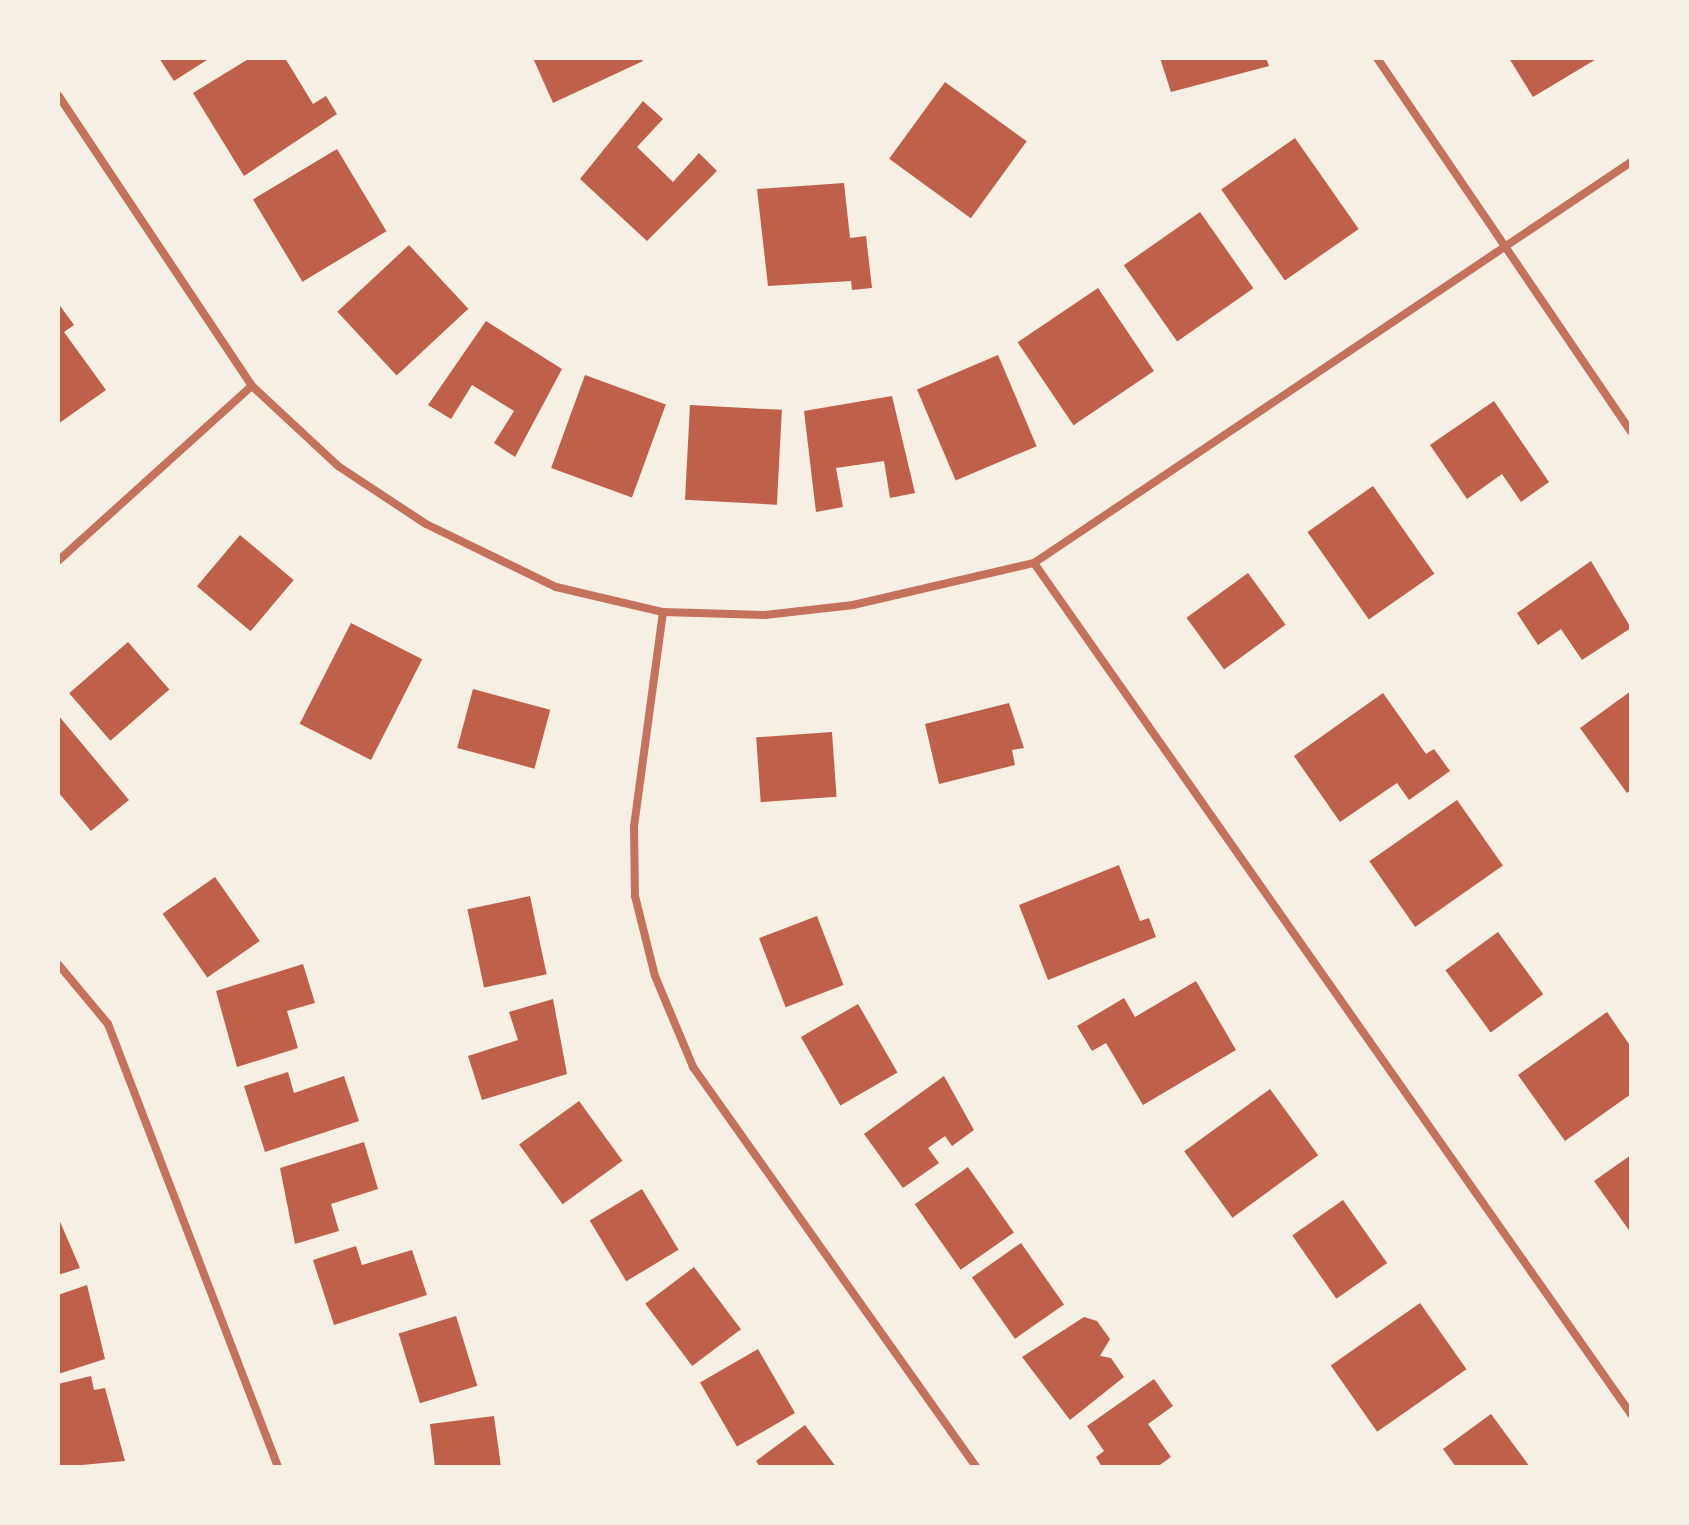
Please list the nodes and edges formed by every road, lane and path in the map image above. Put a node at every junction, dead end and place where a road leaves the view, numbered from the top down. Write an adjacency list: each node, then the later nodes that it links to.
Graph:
1 (1377, 58): 4 (street)
2 (58, 95): 5 (street)
3 (1631, 162): 4 (street)
4 (1500, 247): 6 (street); 8 (street)
5 (252, 386): 7 (street); 9 (street)
6 (1631, 432)
7 (58, 561)
8 (1034, 563): 9 (street); 11 (street)
9 (663, 612): 13 (street)
10 (58, 964): 12 (street)
11 (1631, 1414)
12 (278, 1467)
13 (976, 1467)

